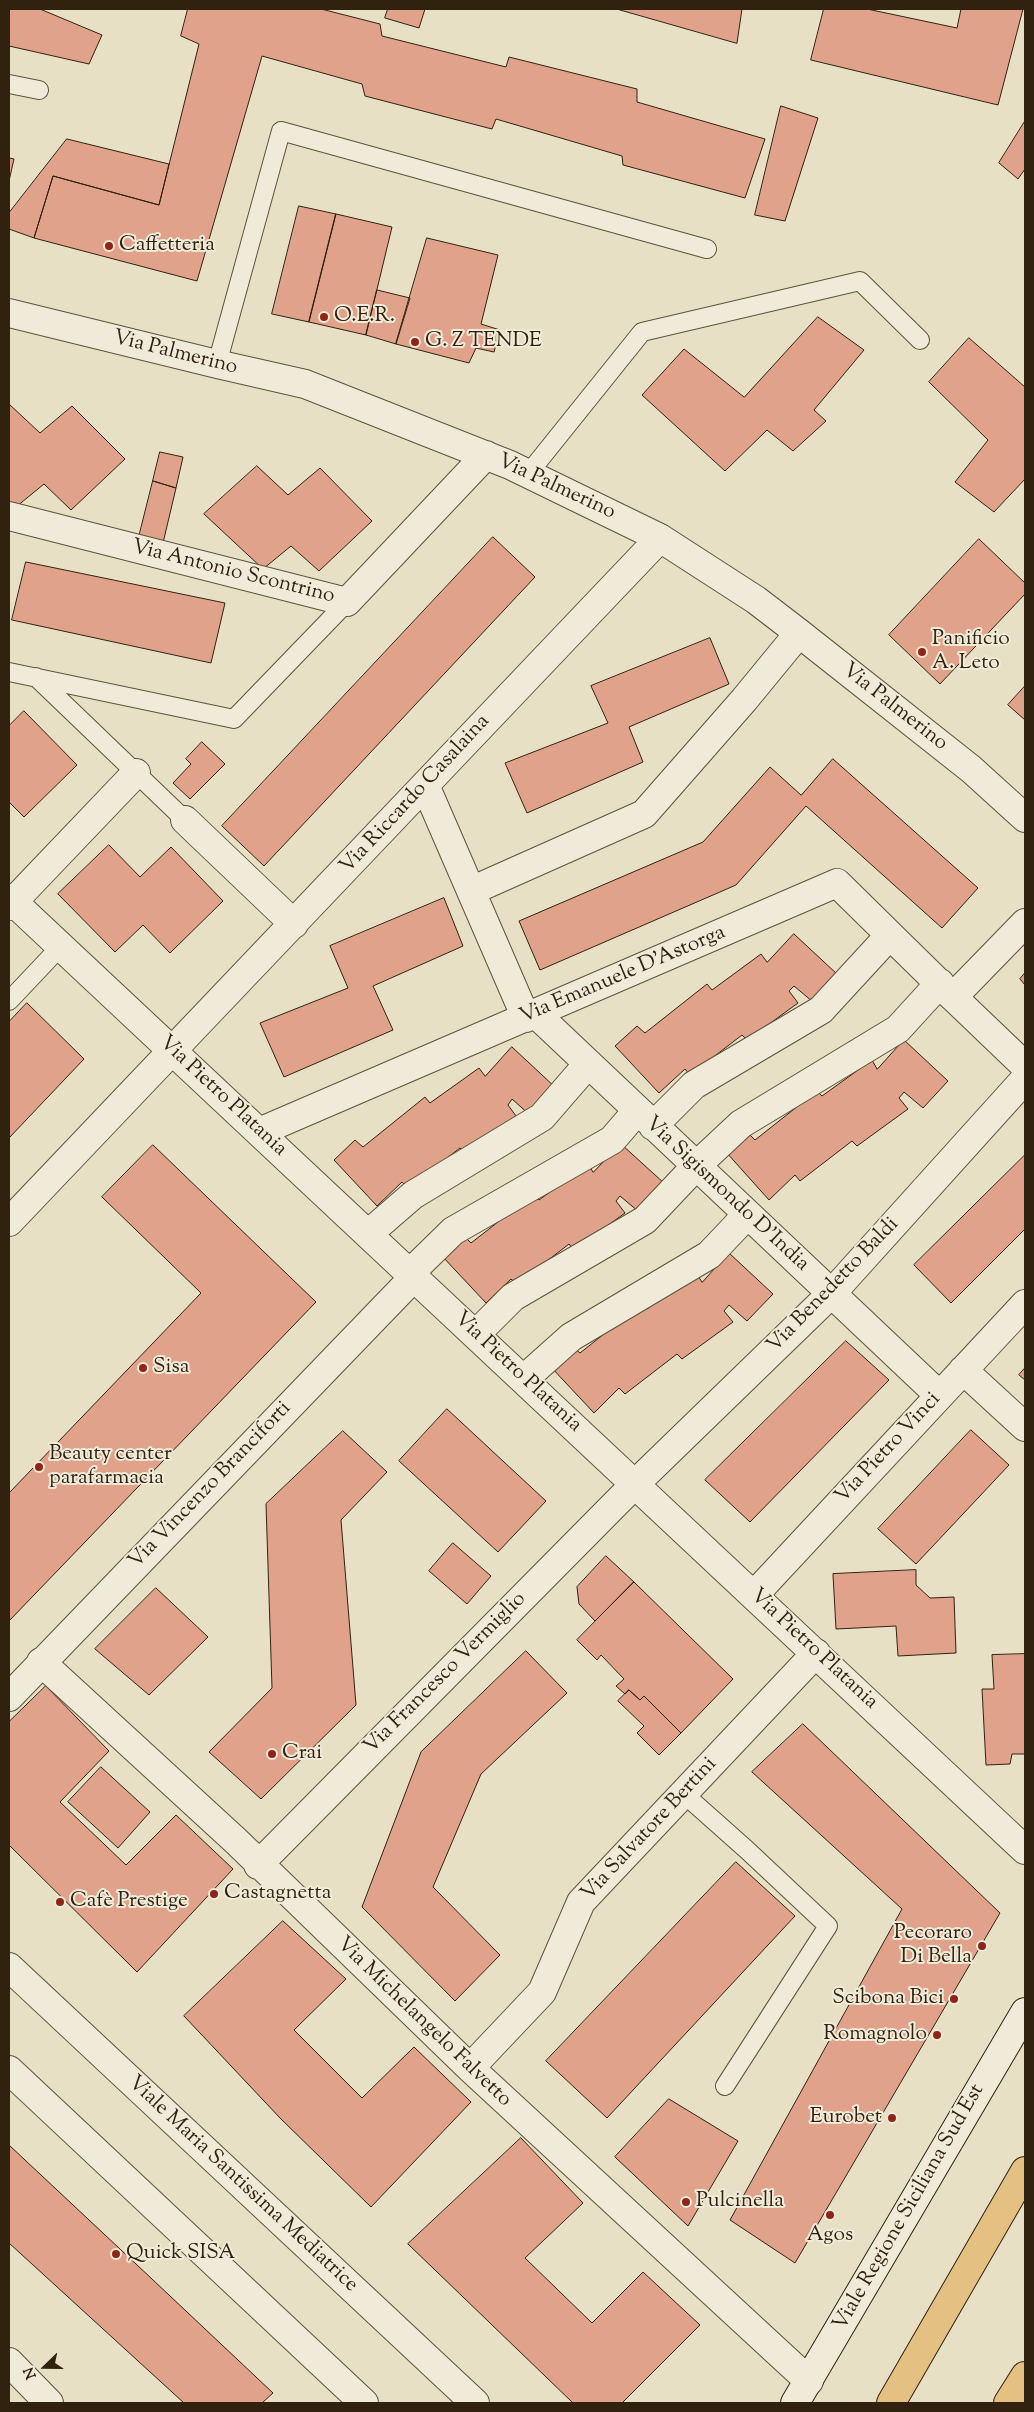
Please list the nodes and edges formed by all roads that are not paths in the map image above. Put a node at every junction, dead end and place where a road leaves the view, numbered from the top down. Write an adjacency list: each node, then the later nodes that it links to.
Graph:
1 (9, 84): 2 (lane)
2 (39, 90)
3 (707, 249): 6 (lane)
4 (9, 313): 6 (street, Via Palmerino)
5 (920, 340): 8 (lane)
6 (216, 364): 7 (street, Via Palmerino)
7 (486, 455): 8 (street, Via Palmerino); 11 (street, Via Antonio Scontrino)
8 (528, 474): 10 (street, Via Palmerino)
9 (9, 516): 11 (street, Via Antonio Scontrino)
10 (660, 538): 12 (street, Via Palmerino); 16 (street, Via Riccardo Casalaina)
11 (347, 602): 14 (lane)
12 (799, 633): 17 (street, Via Palmerino); 19 (street)
13 (9, 672): 14 (lane)
14 (35, 677): 15 (lane)
15 (136, 773): 18 (lane); 20 (street)
16 (425, 785): 19 (street, Via Sigismondo D'India); 22 (street, Via Riccardo Casalaina)
17 (1025, 818)
18 (185, 820): 22 (street)
19 (471, 891): 27 (street, Via Sigismondo D'India)
20 (10, 902): 24 (street, Via Pietro Platania)
21 (1025, 923): 25 (street)
22 (294, 924): 28 (street, Via Riccardo Casalaina)
23 (890, 935): 25 (street, Via Emanuele D'Astorga); 27 (street, Via Emanuele D'Astorga); 32 (street, Via Vincenzo Branciforti)
24 (61, 946): 26 (lane); 28 (street, Via Pietro Platania)
25 (947, 990): 30 (street); 34 (street)
26 (9, 1001)
27 (531, 1016): 29 (street, Via Sigismondo D'India); 33 (street, Via Emanuele D'Astorga)
28 (173, 1051): 33 (street, Via Pietro Platania); 36 (street, Via Riccardo Casalaina)
29 (588, 1064): 32 (street, Via Sigismondo D'India); 37 (street)
30 (1025, 1066)
31 (1025, 1079): 39 (street, Via Benedetto Baldi)
32 (645, 1118): 34 (street, Via Sigismondo D'India); 38 (street, Via Vincenzo Branciforti)
33 (259, 1132): 37 (street, Via Pietro Platania)
34 (696, 1166): 35 (street, Via Sigismondo D'India); 41 (street)
35 (747, 1214): 39 (street, Via Sigismondo D'India); 43 (street)
36 (9, 1222)
37 (368, 1234): 38 (street, Via Pietro Platania)
38 (412, 1275): 41 (street, Via Pietro Platania); 49 (street, Via Vincenzo Branciforti)
39 (831, 1294): 44 (street, Via Sigismondo D'India); 46 (street, Via Benedetto Baldi)
40 (1025, 1304): 42 (street, Via Pietro Vinci)
41 (476, 1334): 43 (street, Via Pietro Platania)
42 (963, 1370): 44 (street, Via Pietro Vinci); 45 (street)
43 (524, 1379): 46 (street, Via Pietro Platania)
44 (939, 1396): 47 (street, Via Pietro Vinci)
45 (1025, 1427)
46 (635, 1484): 47 (street, Via Pietro Platania); 53 (street, Via Francesco Vermiglio)
47 (754, 1595): 48 (street, Via Pietro Platania)
48 (816, 1653): 51 (street, Via Salvatore Bertini); 52 (street, Via Pietro Platania)
49 (41, 1662): 50 (street, Via Vincenzo Branciforti); 53 (street, Via Michelangelo Falvetto)
50 (9, 1697)
51 (684, 1794): 56 (street, Via Salvatore Bertini); 58 (lane)
52 (1025, 1850)
53 (258, 1865): 56 (street, Via Michelangelo Falvetto)
54 (9, 1966): 65 (street, Viale Maria Santissima Mediatrice)
55 (1025, 2012): 62 (street, Viale Regione Siciliana Sud Est)
56 (470, 2068): 62 (street, Via Michelangelo Falvetto)
57 (9, 2070): 64 (street)
58 (725, 2086)
59 (1025, 2171): 66 (main road)
60 (9, 2362): 63 (street)
61 (1025, 2376): 67 (main road)
62 (802, 2392)
63 (42, 2400)
64 (364, 2403)
65 (474, 2403)
66 (891, 2403)
67 (1008, 2403)

